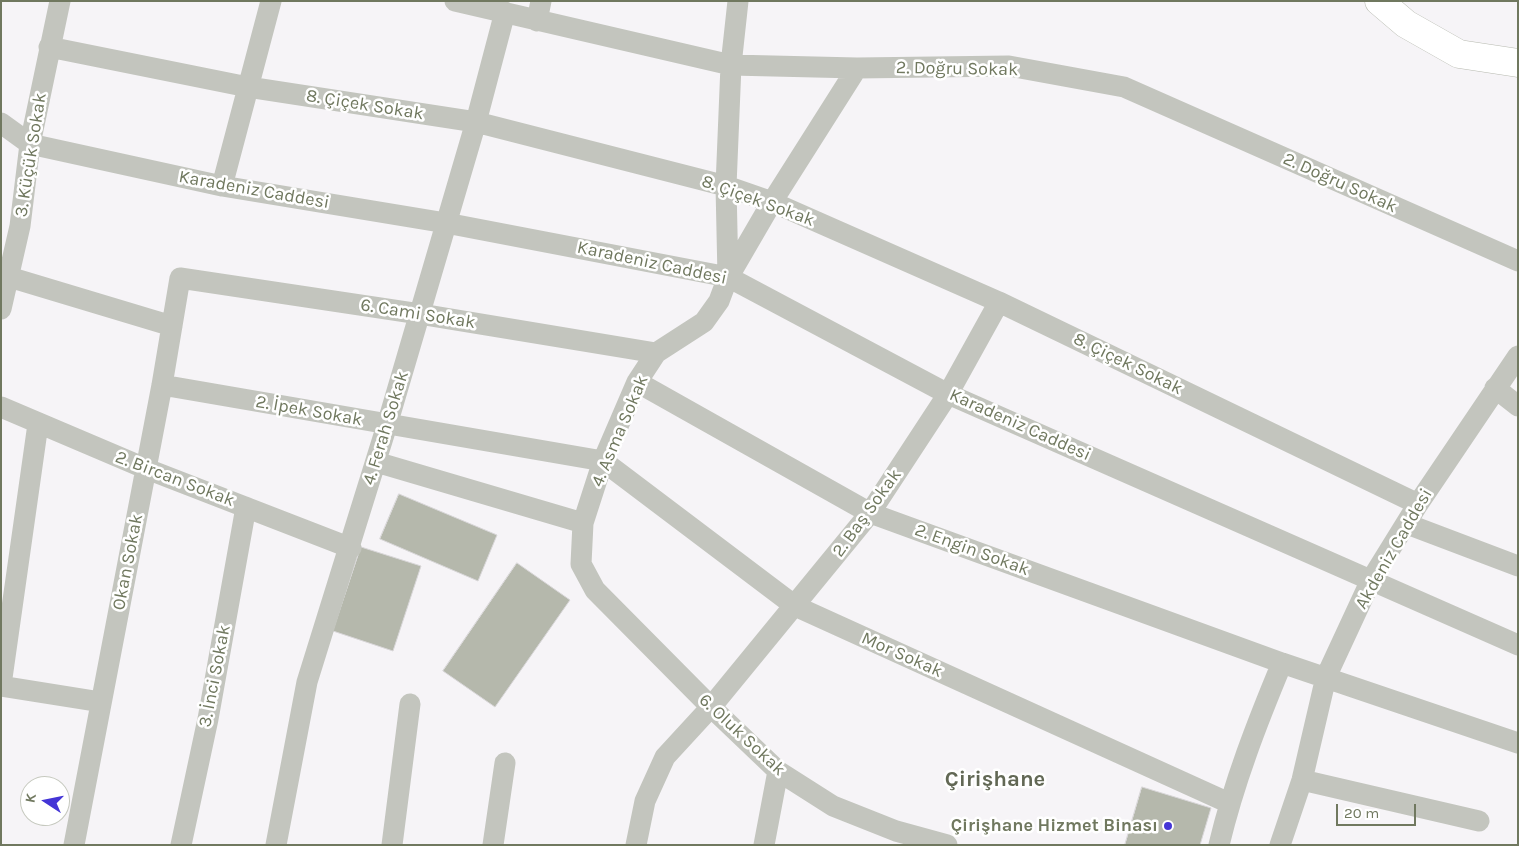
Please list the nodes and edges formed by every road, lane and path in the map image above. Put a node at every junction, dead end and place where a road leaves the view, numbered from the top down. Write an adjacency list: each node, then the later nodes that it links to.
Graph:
1 (60, 1): 8 (street, 3. Küçük Sokak)
2 (271, 1): 12 (street)
3 (455, 1): 7 (street, 2. Doğru Sokak)
4 (738, 1): 10 (street, 4. Asma Sokak)
5 (1379, 1): 9 (main road)
6 (539, 11): 7 (street, 2. Doğru Sokak); 10 (street, 2. Doğru Sokak)
7 (504, 12): 13 (street, 4. Ferah Sokak)
8 (49, 47): 12 (street, 8. Çiçek Sokak); 15 (street, 3. Küçük Sokak)
9 (1518, 63)
10 (731, 65): 11 (street, 2. Doğru Sokak); 17 (street, 4. Asma Sokak)
11 (857, 68): 18 (street); 20 (street, 2. Doğru Sokak)
12 (248, 88): 13 (street, 8. Çiçek Sokak); 16 (street)
13 (476, 122): 17 (street, 8. Çiçek Sokak); 19 (street, 4. Ferah Sokak)
14 (1, 123): 15 (street, Karadeniz Caddesi)
15 (30, 144): 16 (street, Karadeniz Caddesi); 23 (street, 3. Küçük Sokak)
16 (222, 186): 19 (street, Karadeniz Caddesi)
17 (726, 186): 18 (street, 8. Çiçek Sokak); 21 (street, 4. Asma Sokak)
18 (772, 202): 21 (street); 24 (street, 8. Çiçek Sokak)
19 (446, 223): 21 (street, Karadeniz Caddesi); 25 (street, 4. Ferah Sokak)
20 (1518, 260)
21 (728, 277): 27 (street, 4. Asma Sokak); 32 (street, Karadeniz Caddesi)
22 (180, 278): 25 (street, 6. Cami Sokak); 26 (street, Okan Sokak)
23 (4, 294): 26 (street)
24 (999, 302): 32 (street, 2. Baş Sokak); 40 (street, 8. Çiçek Sokak)
25 (420, 314): 27 (street, 6. Cami Sokak); 36 (street, 4. Ferah Sokak)
26 (172, 326): 30 (street, Okan Sokak)
27 (656, 353): 29 (street, 4. Asma Sokak)
28 (1518, 356): 31 (street, Akdeniz Caddesi)
29 (637, 382): 37 (street, 4. Asma Sokak); 42 (street, 2. Engin Sokak)
30 (162, 385): 36 (street, 2. İpek Sokak); 39 (street, Okan Sokak)
31 (1495, 388): 33 (street); 40 (street, Akdeniz Caddesi)
32 (948, 394): 42 (street, 2. Baş Sokak); 48 (street, Karadeniz Caddesi)
33 (1518, 406)
34 (1, 407): 35 (street, 2. Bircan Sokak)
35 (38, 424): 39 (street, 2. Bircan Sokak); 53 (street)
36 (387, 425): 37 (street, 2. İpek Sokak); 38 (street, 4. Ferah Sokak)
37 (603, 461): 43 (street, 4. Asma Sokak); 49 (street, Mor Sokak)
38 (376, 462): 43 (street); 45 (street, 4. Ferah Sokak)
39 (147, 469): 41 (street, 2. Bircan Sokak); 54 (street, Okan Sokak)
40 (1418, 504): 44 (street, Akdeniz Caddesi)
41 (246, 507): 45 (street, 2. Bircan Sokak); 65 (street, 3. İnci Sokak)
42 (870, 513): 49 (street, 2. Baş Sokak); 51 (street, 2. Engin Sokak)
43 (583, 523): 46 (street, 4. Asma Sokak)
44 (1406, 524): 47 (street); 48 (street, Akdeniz Caddesi)
45 (351, 548): 66 (street, 4. Ferah Sokak)
46 (581, 564): 56 (street, 6. Oluk Sokak)
47 (1518, 566)
48 (1371, 580): 50 (street, Karadeniz Caddesi); 52 (street, Akdeniz Caddesi)
49 (795, 606): 56 (street, 2. Baş Sokak); 61 (street, Mor Sokak)
50 (1518, 645)
51 (1282, 663): 52 (street, 2. Engin Sokak); 61 (street)
52 (1326, 677): 57 (street); 60 (street, Akdeniz Caddesi)
53 (1, 685): 54 (street)
54 (101, 702): 64 (street, Okan Sokak)
55 (410, 704): 67 (street)
56 (711, 707): 59 (street, 6. Oluk Sokak); 69 (street, 2. Baş Sokak)
57 (1518, 743)
58 (505, 763): 68 (street)
59 (778, 771): 63 (street, 6. Oluk Sokak); 70 (street)
60 (1302, 780): 62 (street); 73 (street, Akdeniz Caddesi)
61 (1229, 803): 72 (street)
62 (1479, 821)
63 (894, 838): 71 (street, 6. Oluk Sokak)
64 (74, 845)
65 (182, 845)
66 (276, 845)
67 (392, 845)
68 (492, 845)
69 (636, 845)
70 (764, 845)
71 (947, 845)
72 (1219, 845)
73 (1280, 845)

